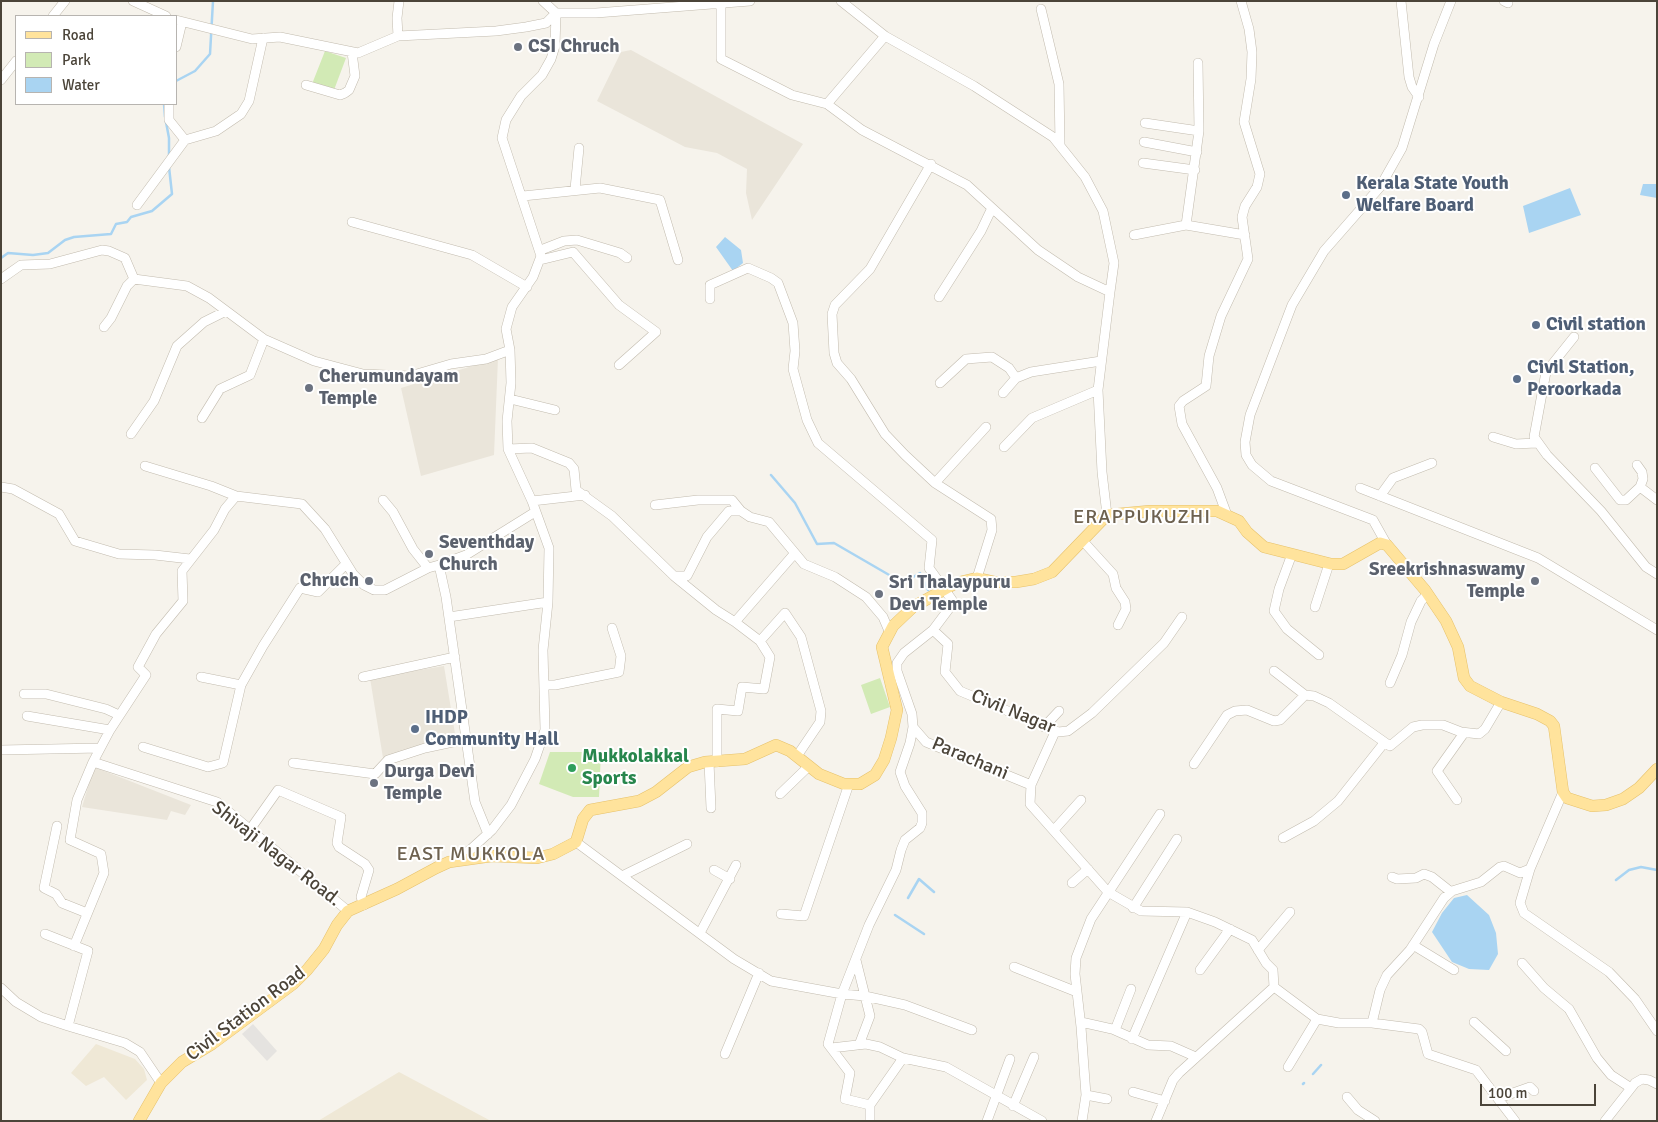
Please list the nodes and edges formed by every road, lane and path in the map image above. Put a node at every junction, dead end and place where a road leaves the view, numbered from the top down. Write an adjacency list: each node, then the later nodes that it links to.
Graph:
1 (65, 1): 13 (street)
2 (399, 1): 16 (street)
3 (543, 1): 12 (street)
4 (750, 1): 10 (street)
5 (841, 1): 17 (street)
6 (1241, 1): 44 (street)
7 (1401, 1): 24 (street)
8 (1451, 1): 24 (street)
9 (135, 2): 14 (street)
10 (721, 3): 12 (street); 25 (street)
11 (1041, 9): 31 (street)
12 (556, 13): 16 (street); 38 (street)
13 (54, 15)
14 (164, 15)
15 (179, 21): 18 (street)
16 (398, 36): 19 (street)
17 (885, 36): 25 (street); 31 (street)
18 (263, 38): 19 (street); 29 (street)
19 (352, 52): 23 (street)
20 (15, 62): 22 (street)
21 (1198, 63): 28 (street)
22 (1, 80)
23 (306, 85)
24 (1419, 96): 95 (street)
25 (826, 104): 35 (street)
26 (169, 105): 29 (street)
27 (1145, 123): 28 (street)
28 (1199, 131): 33 (street)
29 (185, 140): 39 (street)
30 (1144, 142): 33 (street)
31 (1060, 145): 52 (street)
32 (579, 148): 37 (street)
33 (1198, 152): 36 (street)
34 (1143, 163): 36 (street)
35 (931, 164): 40 (street); 79 (street)
36 (1195, 170): 42 (street)
37 (576, 189): 38 (street); 48 (street)
38 (522, 196): 45 (street)
39 (137, 206)
40 (992, 208): 52 (street); 53 (street)
41 (352, 222): 51 (street)
42 (1186, 225): 43 (street); 44 (street)
43 (1134, 235)
44 (1245, 235): 92 (street)
45 (541, 250): 46 (street); 47 (street)
46 (627, 258)
47 (540, 260): 51 (street); 61 (street)
48 (678, 260)
49 (1, 279): 50 (street)
50 (134, 280): 55 (street); 56 (street)
51 (527, 287): 59 (street)
52 (1110, 292): 60 (street)
53 (939, 297)
54 (710, 299): 106 (street)
55 (226, 311): 58 (street); 70 (street)
56 (104, 327)
57 (1574, 337): 72 (street)
58 (264, 339): 59 (street); 68 (street)
59 (510, 350): 66 (street)
60 (1101, 361): 62 (street); 64 (street)
61 (619, 365)
62 (1016, 378): 63 (street); 65 (street)
63 (940, 383)
64 (1098, 390): 73 (street); 93 (street)
65 (1002, 393)
66 (510, 399): 67 (street); 74 (street)
67 (556, 410)
68 (202, 418)
69 (986, 427): 79 (street)
70 (131, 434)
71 (1493, 437): 72 (street)
72 (1536, 442): 103 (street)
73 (1004, 447)
74 (508, 449): 84 (street); 88 (street)
75 (1432, 463): 85 (street)
76 (1637, 465): 81 (street)
77 (145, 466): 83 (street)
78 (1595, 468): 81 (street)
79 (936, 482): 105 (street)
80 (1, 487): 98 (street)
81 (1640, 487): 87 (street)
82 (1360, 488): 85 (street)
83 (236, 496): 98 (street); 99 (street)
84 (585, 496): 88 (street); 104 (street)
85 (1380, 496): 116 (street)
86 (384, 500): 102 (street)
87 (1657, 500)
88 (532, 501): 91 (street)
89 (654, 505): 90 (street)
90 (741, 511): 96 (street); 104 (street)
91 (535, 512): 101 (street); 108 (street)
92 (1227, 514): 93 (main road); 97 (main road)
93 (1107, 515): 94 (main road)
94 (1082, 540): 105 (main road); 113 (street)
95 (1387, 545): 100 (main road); 107 (main road)
96 (795, 553): 112 (street); 117 (street)
97 (1292, 554): 100 (main road); 119 (street)
98 (190, 559): 131 (street)
99 (346, 564): 102 (street); 126 (street)
100 (1328, 564): 109 (street)
101 (439, 565): 102 (street); 110 (street)
102 (428, 568)
103 (1657, 574)
104 (674, 576): 112 (street)
105 (977, 578): 106 (main road)
106 (944, 588): 115 (street); 117 (main road)
107 (1428, 594): 124 (street); 129 (main road)
108 (548, 602): 110 (street); 125 (street)
109 (1315, 607)
110 (449, 617): 120 (street)
111 (1182, 617): 136 (street, Civil Nagar)
112 (735, 622): 118 (street)
113 (1118, 625)
114 (612, 628): 125 (street)
115 (932, 630): 133 (street); 134 (street, Civil Nagar)
116 (1657, 630)
117 (889, 631): 150 (main road)
118 (760, 642): 143 (street); 145 (street)
119 (1319, 655)
120 (455, 657): 123 (street); 138 (street)
121 (1274, 670): 128 (street)
122 (201, 677): 126 (street)
123 (363, 677)
124 (1390, 683)
125 (545, 684): 161 (street)
126 (241, 685): 140 (street)
127 (24, 694): 131 (street)
128 (1304, 695): 139 (street); 147 (street)
129 (1501, 702): 137 (street); 152 (main road)
130 (1059, 711): 134 (street)
131 (119, 715): 135 (street)
132 (27, 716): 135 (street)
133 (913, 727): 151 (street, Parachani); 190 (street)
134 (1044, 727): 136 (street, Civil Nagar)
135 (110, 730): 141 (street)
136 (1055, 732): 151 (street)
137 (1464, 733): 139 (street); 155 (street)
138 (467, 739): 146 (street); 161 (street)
139 (1384, 743): 162 (street)
140 (142, 747)
141 (100, 748): 142 (street); 144 (street)
142 (1, 750)
143 (797, 756): 145 (main road); 148 (main road)
144 (93, 762): 160 (street, Shivaji Nagar Road.); 182 (street)
145 (713, 762): 156 (street); 164 (main road)
146 (293, 763)
147 (1194, 764)
148 (808, 767): 150 (main road); 153 (street)
149 (1657, 769): 152 (main road)
150 (849, 784): 183 (street)
151 (1031, 785): 159 (street)
152 (1563, 792): 169 (street)
153 (780, 794)
154 (1081, 800): 159 (street)
155 (1457, 800)
156 (711, 808)
157 (1160, 814): 175 (street)
158 (57, 826): 182 (street)
159 (1054, 830): 168 (street)
160 (249, 831): 177 (street); 179 (street, Shivaji Nagar Road.)
161 (488, 834): 166 (street)
162 (1283, 838)
163 (1177, 839): 178 (street)
164 (576, 842): 166 (main road); 171 (street)
165 (687, 844): 171 (street)
166 (449, 862): 177 (main road)
167 (736, 865): 173 (street)
168 (1088, 869): 174 (street); 175 (street)
169 (1530, 869): 176 (street); 209 (street)
170 (714, 870): 173 (street)
171 (622, 876): 185 (street)
172 (1392, 877): 176 (street)
173 (730, 879): 185 (street)
174 (1072, 883)
175 (1108, 892): 178 (street); 199 (street)
176 (1451, 892): 187 (street)
177 (364, 905): 179 (main road)
178 (1133, 908): 180 (street)
179 (348, 911): 220 (main road, Civil Station Road)
180 (1187, 912): 184 (street); 210 (street)
181 (1290, 912): 189 (street)
182 (87, 913): 188 (street)
183 (781, 914)
184 (1230, 929): 189 (street); 193 (street)
185 (700, 933): 195 (street)
186 (45, 934): 188 (street)
187 (1413, 945): 194 (street); 205 (street)
188 (74, 946): 206 (street)
189 (1258, 950): 196 (street)
190 (856, 960): 200 (street); 201 (street)
191 (1522, 963): 222 (street)
192 (1014, 967): 199 (street)
193 (1200, 970)
194 (1454, 970)
195 (759, 974): 200 (street); 214 (street)
196 (1274, 987): 202 (street); 216 (street)
197 (1, 988): 206 (street)
198 (1131, 989): 208 (street)
199 (1077, 992): 203 (street)
200 (842, 994): 201 (street); 212 (street)
201 (865, 996): 207 (street); 211 (street)
202 (1317, 1019): 205 (street); 219 (street)
203 (1081, 1022): 208 (street); 225 (street)
204 (1474, 1022): 213 (street)
205 (1372, 1023): 228 (street)
206 (68, 1026): 220 (street)
207 (972, 1030)
208 (1115, 1030): 210 (street)
209 (1657, 1031)
210 (1132, 1039): 216 (street)
211 (859, 1045): 212 (street); 217 (street)
212 (831, 1048): 231 (street)
213 (1506, 1051)
214 (725, 1054)
215 (1034, 1057): 232 (street)
216 (1196, 1057): 230 (street)
217 (903, 1058): 226 (street); 231 (street)
218 (1010, 1059): 226 (street)
219 (1288, 1067)
220 (161, 1083): 233 (main road, Civil Station Road)
221 (1657, 1084): 222 (street)
222 (1631, 1088): 241 (street)
223 (1534, 1091): 228 (street)
224 (1133, 1092): 230 (street)
225 (1086, 1095): 229 (street); 237 (street)
226 (996, 1097): 232 (street); 235 (street)
227 (1347, 1097): 239 (street)
228 (1499, 1098): 240 (street)
229 (1107, 1099)
230 (1166, 1101): 238 (street)
231 (870, 1105): 234 (street)
232 (1013, 1106): 236 (street)
233 (139, 1121)
234 (870, 1121)
235 (987, 1121)
236 (1042, 1121)
237 (1082, 1121)
238 (1156, 1121)
239 (1374, 1121)
240 (1515, 1121)
241 (1605, 1121)

